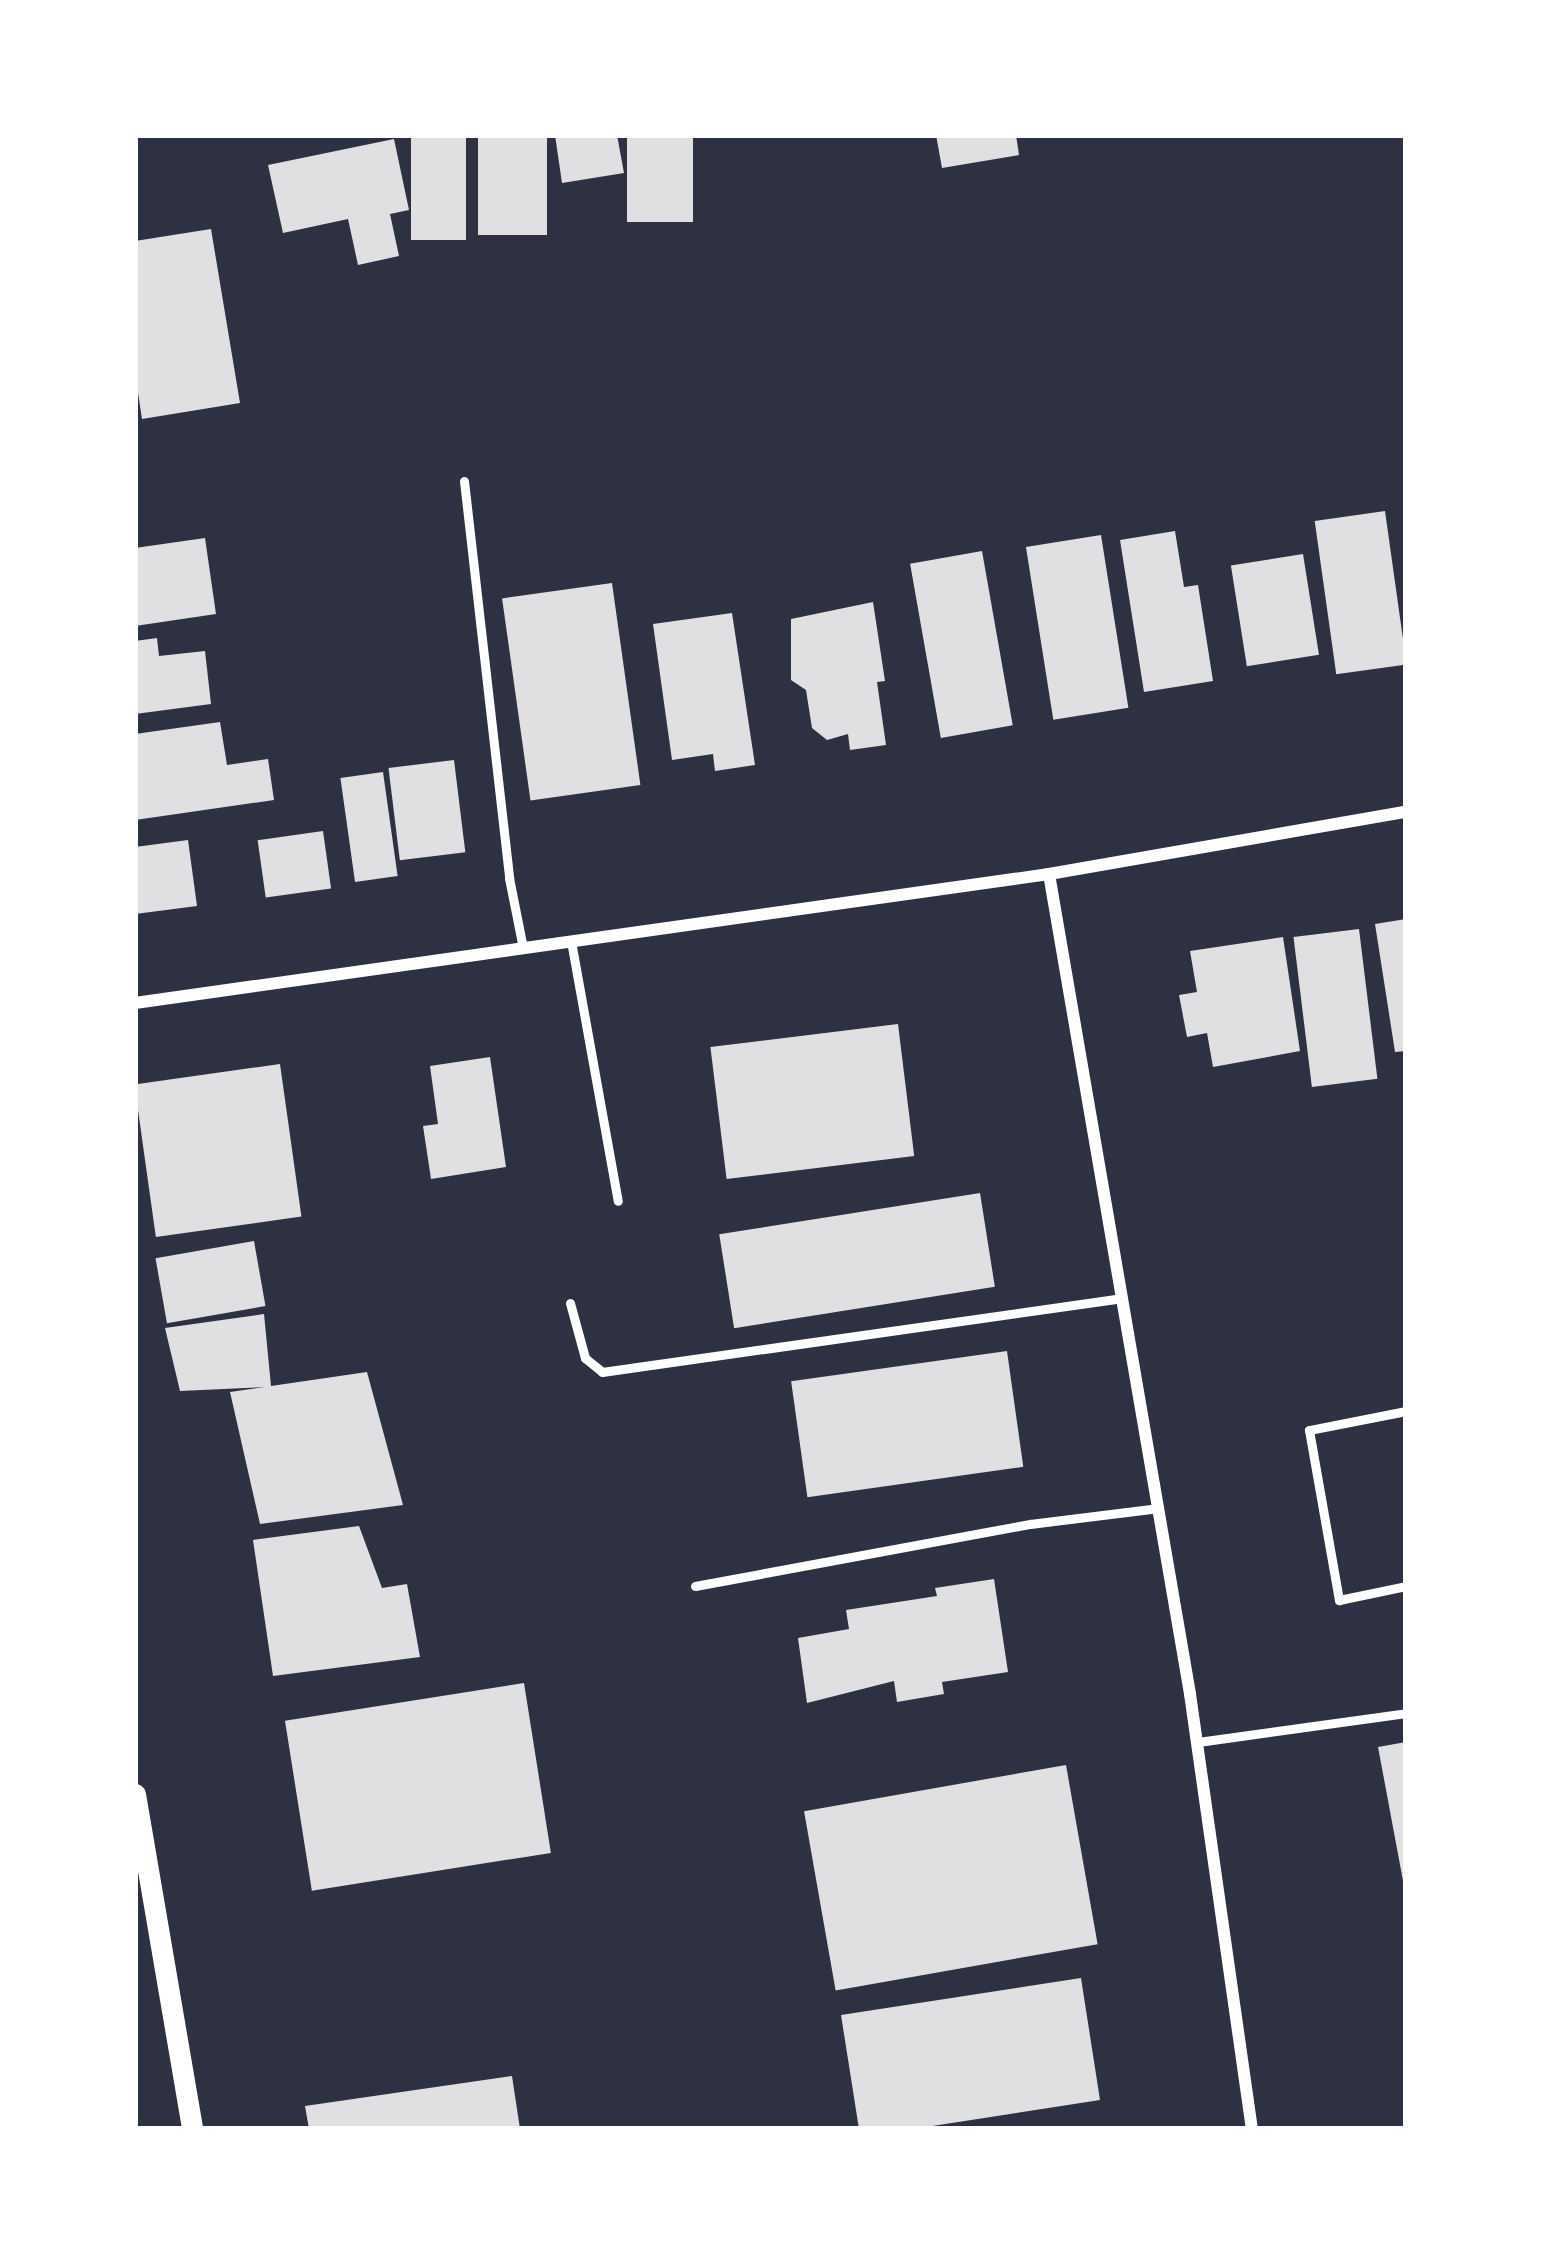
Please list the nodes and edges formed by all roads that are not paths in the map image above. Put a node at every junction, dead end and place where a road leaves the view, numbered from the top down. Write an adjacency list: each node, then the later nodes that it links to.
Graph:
1 (464, 481): 5 (lane)
2 (1406, 812): 3 (street)
3 (1049, 874): 4 (street); 8 (street)
4 (571, 940): 5 (street); 7 (lane)
5 (523, 948): 6 (street)
6 (135, 1003)
7 (618, 1202)
8 (1123, 1298): 9 (lane); 11 (street)
9 (570, 1303)
10 (1406, 1412): 13 (lane)
11 (1159, 1508): 12 (lane); 15 (street)
12 (695, 1586)
13 (1406, 1586)
14 (1406, 1713): 15 (lane)
15 (1198, 1742): 18 (street)
16 (135, 1794): 17 (street)
17 (192, 2129)
18 (1252, 2129)

